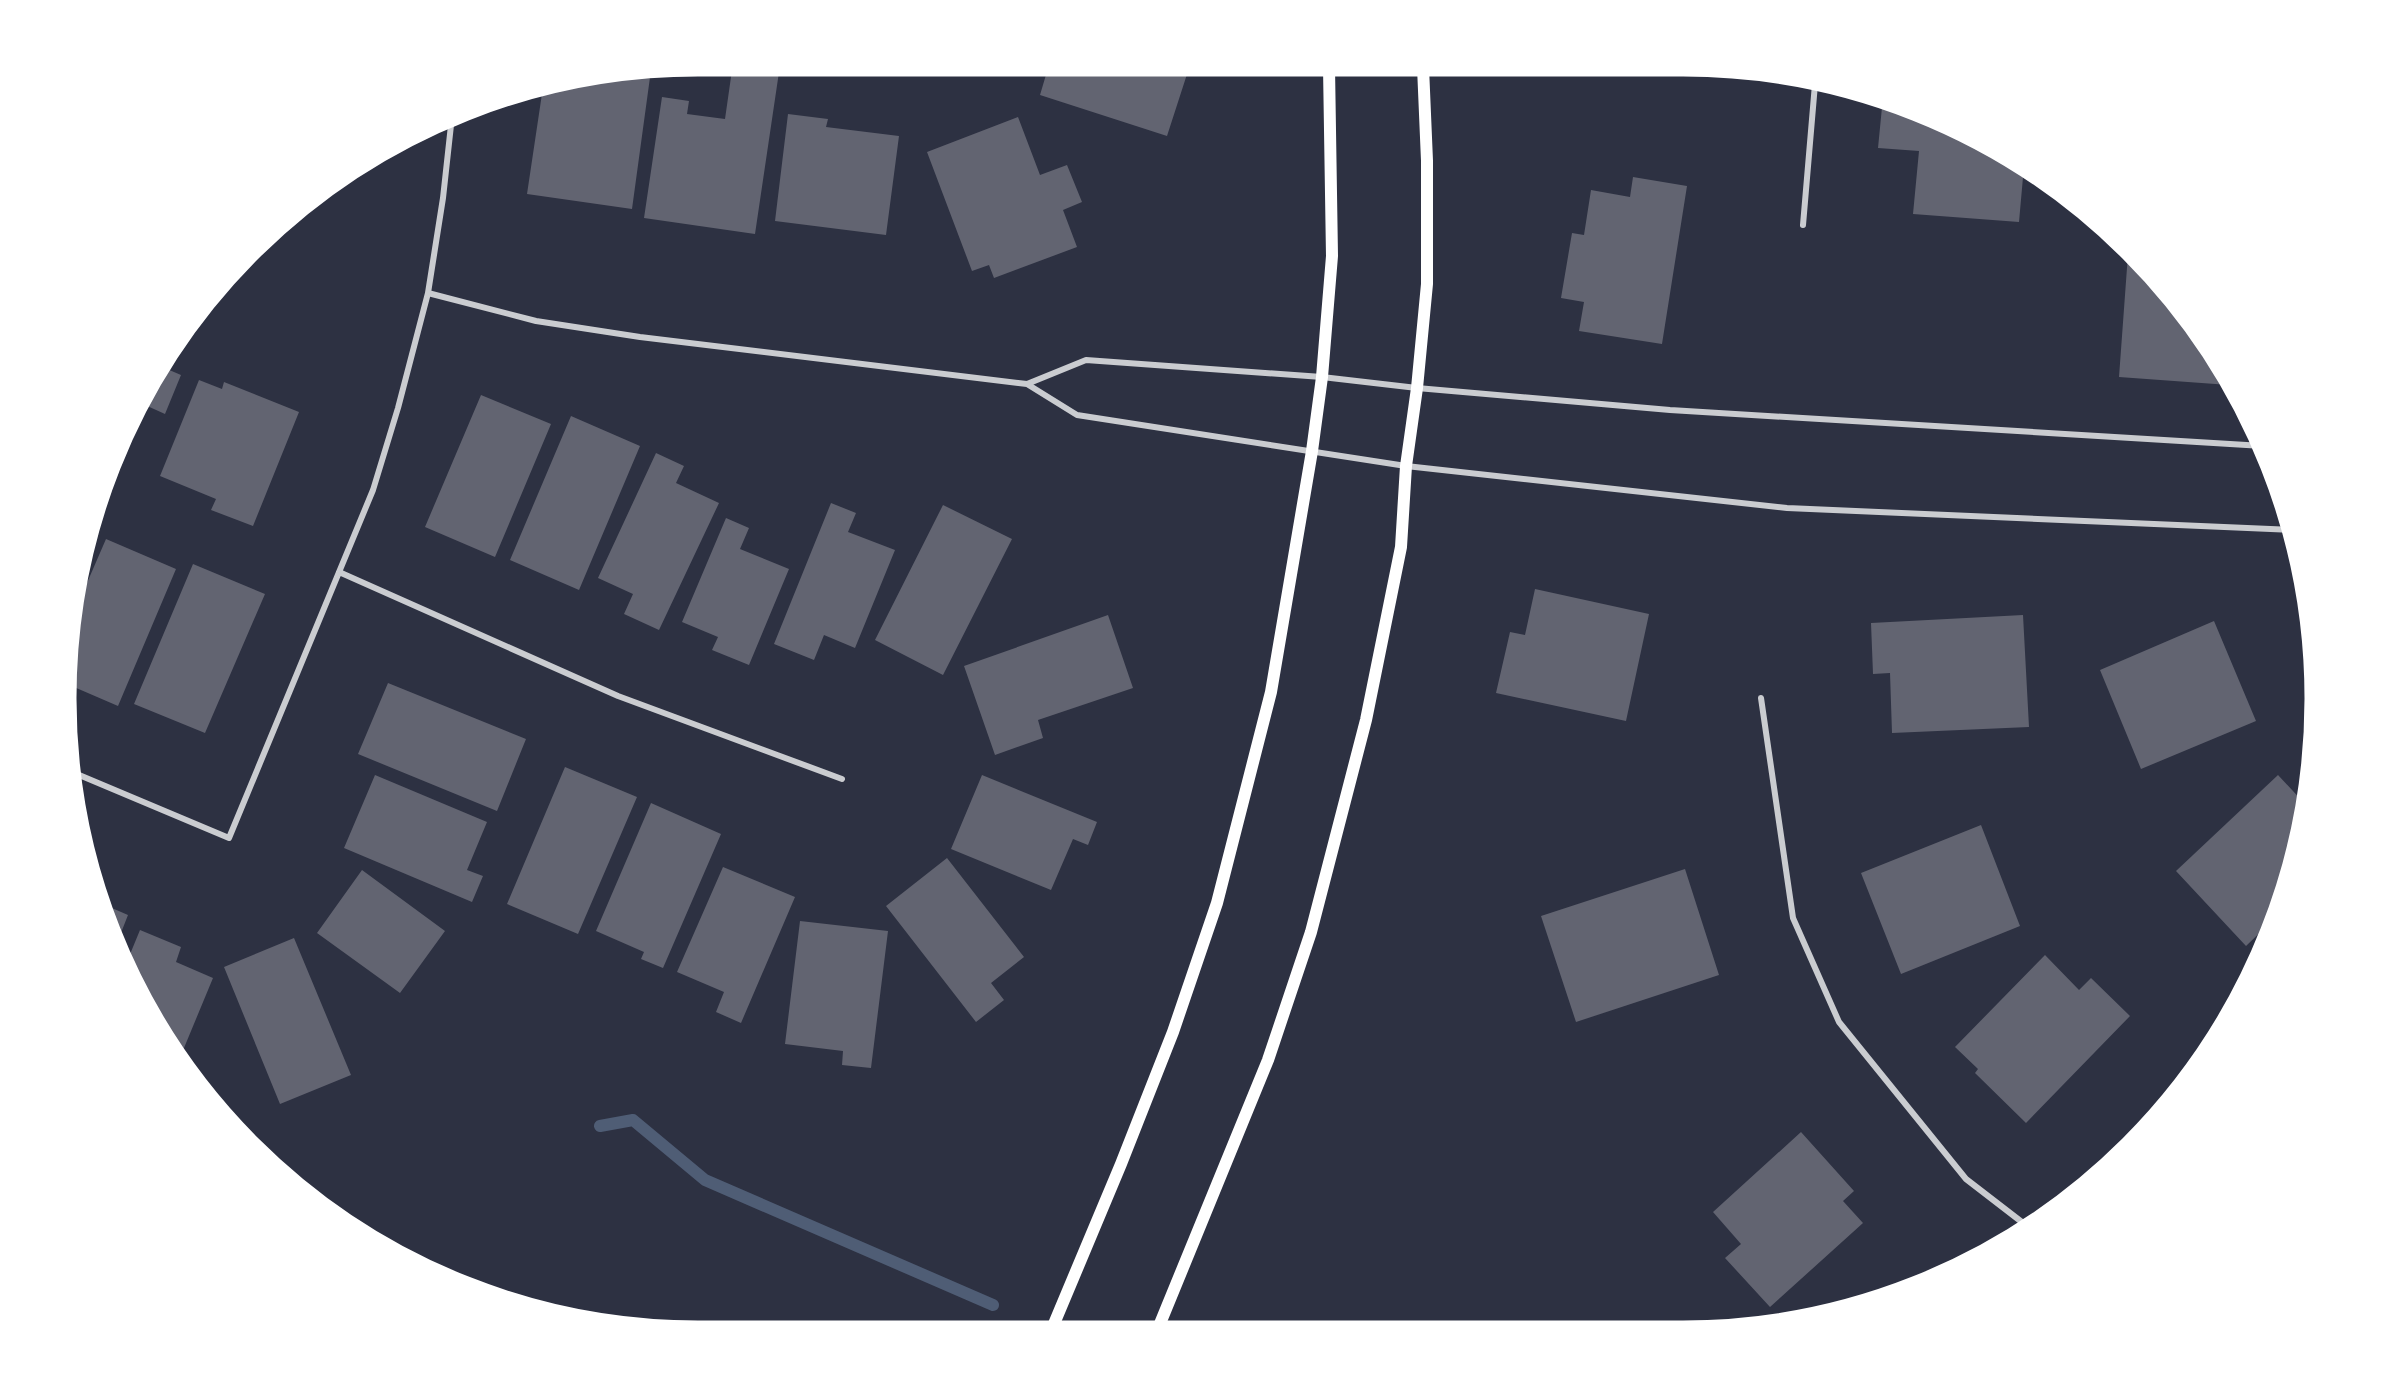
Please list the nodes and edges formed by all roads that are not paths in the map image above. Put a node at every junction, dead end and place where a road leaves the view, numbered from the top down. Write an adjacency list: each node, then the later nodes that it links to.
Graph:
1 (1329, 75): 7 (main road)
2 (1423, 75): 9 (main road)
3 (1815, 89): 5 (street)
4 (451, 126): 6 (street)
5 (1803, 225)
6 (428, 293): 8 (street); 14 (street)
7 (1322, 377): 8 (street); 9 (street); 11 (main road)
8 (1027, 384): 11 (street)
9 (1417, 388): 10 (street); 12 (main road)
10 (2252, 445)
11 (1312, 451): 12 (street); 19 (main road)
12 (1406, 466): 13 (street); 20 (main road)
13 (2283, 530)
14 (339, 572): 16 (street); 17 (street)
15 (1761, 698): 18 (street)
16 (80, 775)
17 (842, 780)
18 (2021, 1222)
19 (1054, 1322)
20 (1161, 1322)

